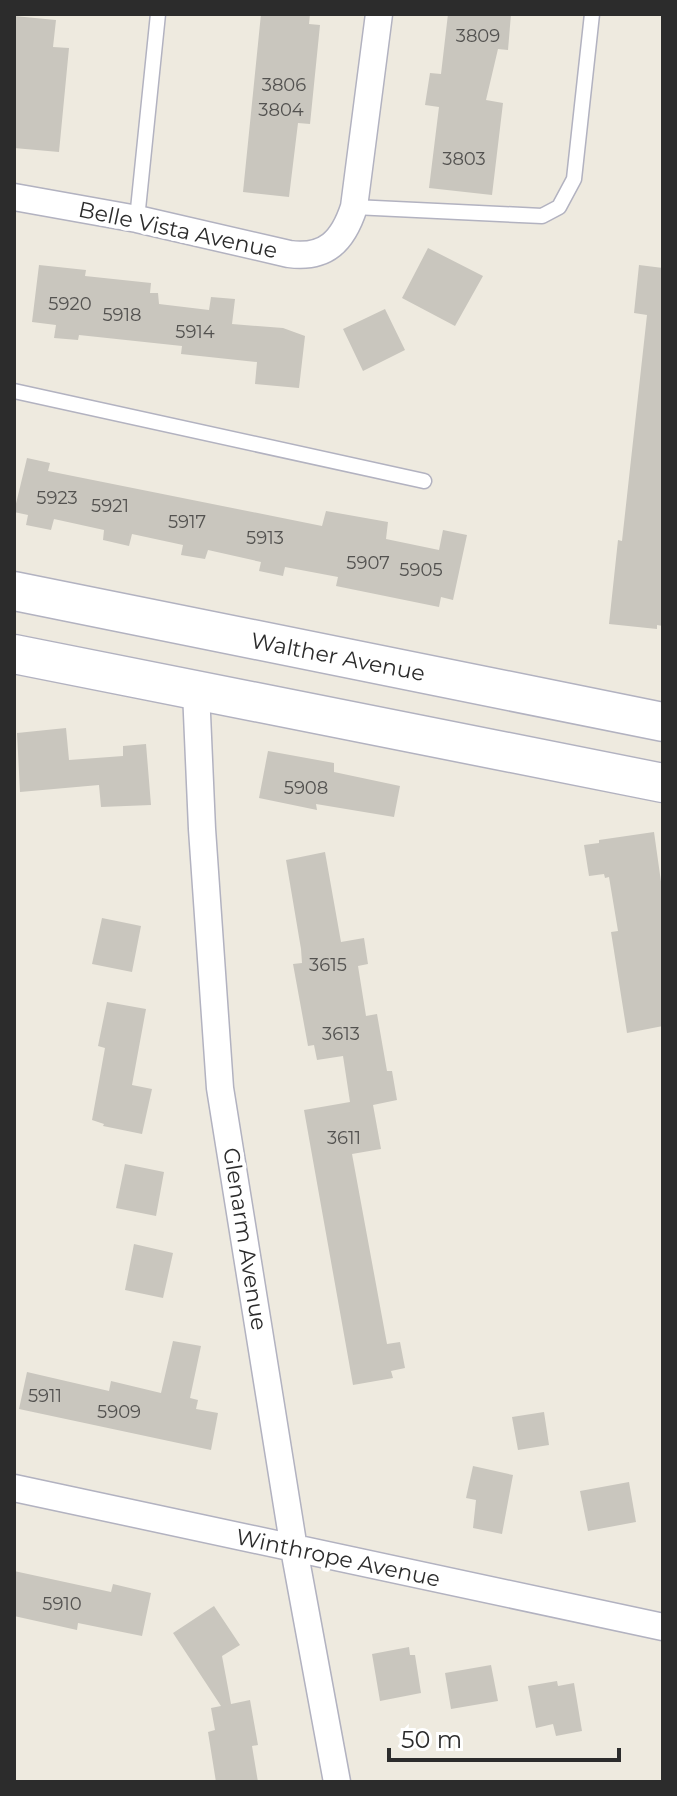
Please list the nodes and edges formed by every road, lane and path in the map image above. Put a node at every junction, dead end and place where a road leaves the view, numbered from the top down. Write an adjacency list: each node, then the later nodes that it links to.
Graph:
1 (158, 14): 6 (lane)
2 (379, 14): 5 (street)
3 (592, 14): 5 (lane)
4 (14, 197): 6 (street, Belle Vista Avenue)
5 (354, 207): 6 (street, Belle Vista Avenue)
6 (137, 219)
7 (14, 391): 8 (lane)
8 (424, 481)
9 (14, 591): 12 (main road, Walther Avenue)
10 (14, 654): 11 (main road)
11 (196, 691): 13 (main road); 15 (street, Glenarm Avenue)
12 (663, 722)
13 (663, 783)
14 (14, 1488): 15 (street, Winthrope Avenue)
15 (294, 1549): 16 (street, Winthrope Avenue); 17 (street, Glenarm Avenue)
16 (663, 1627)
17 (337, 1782)

